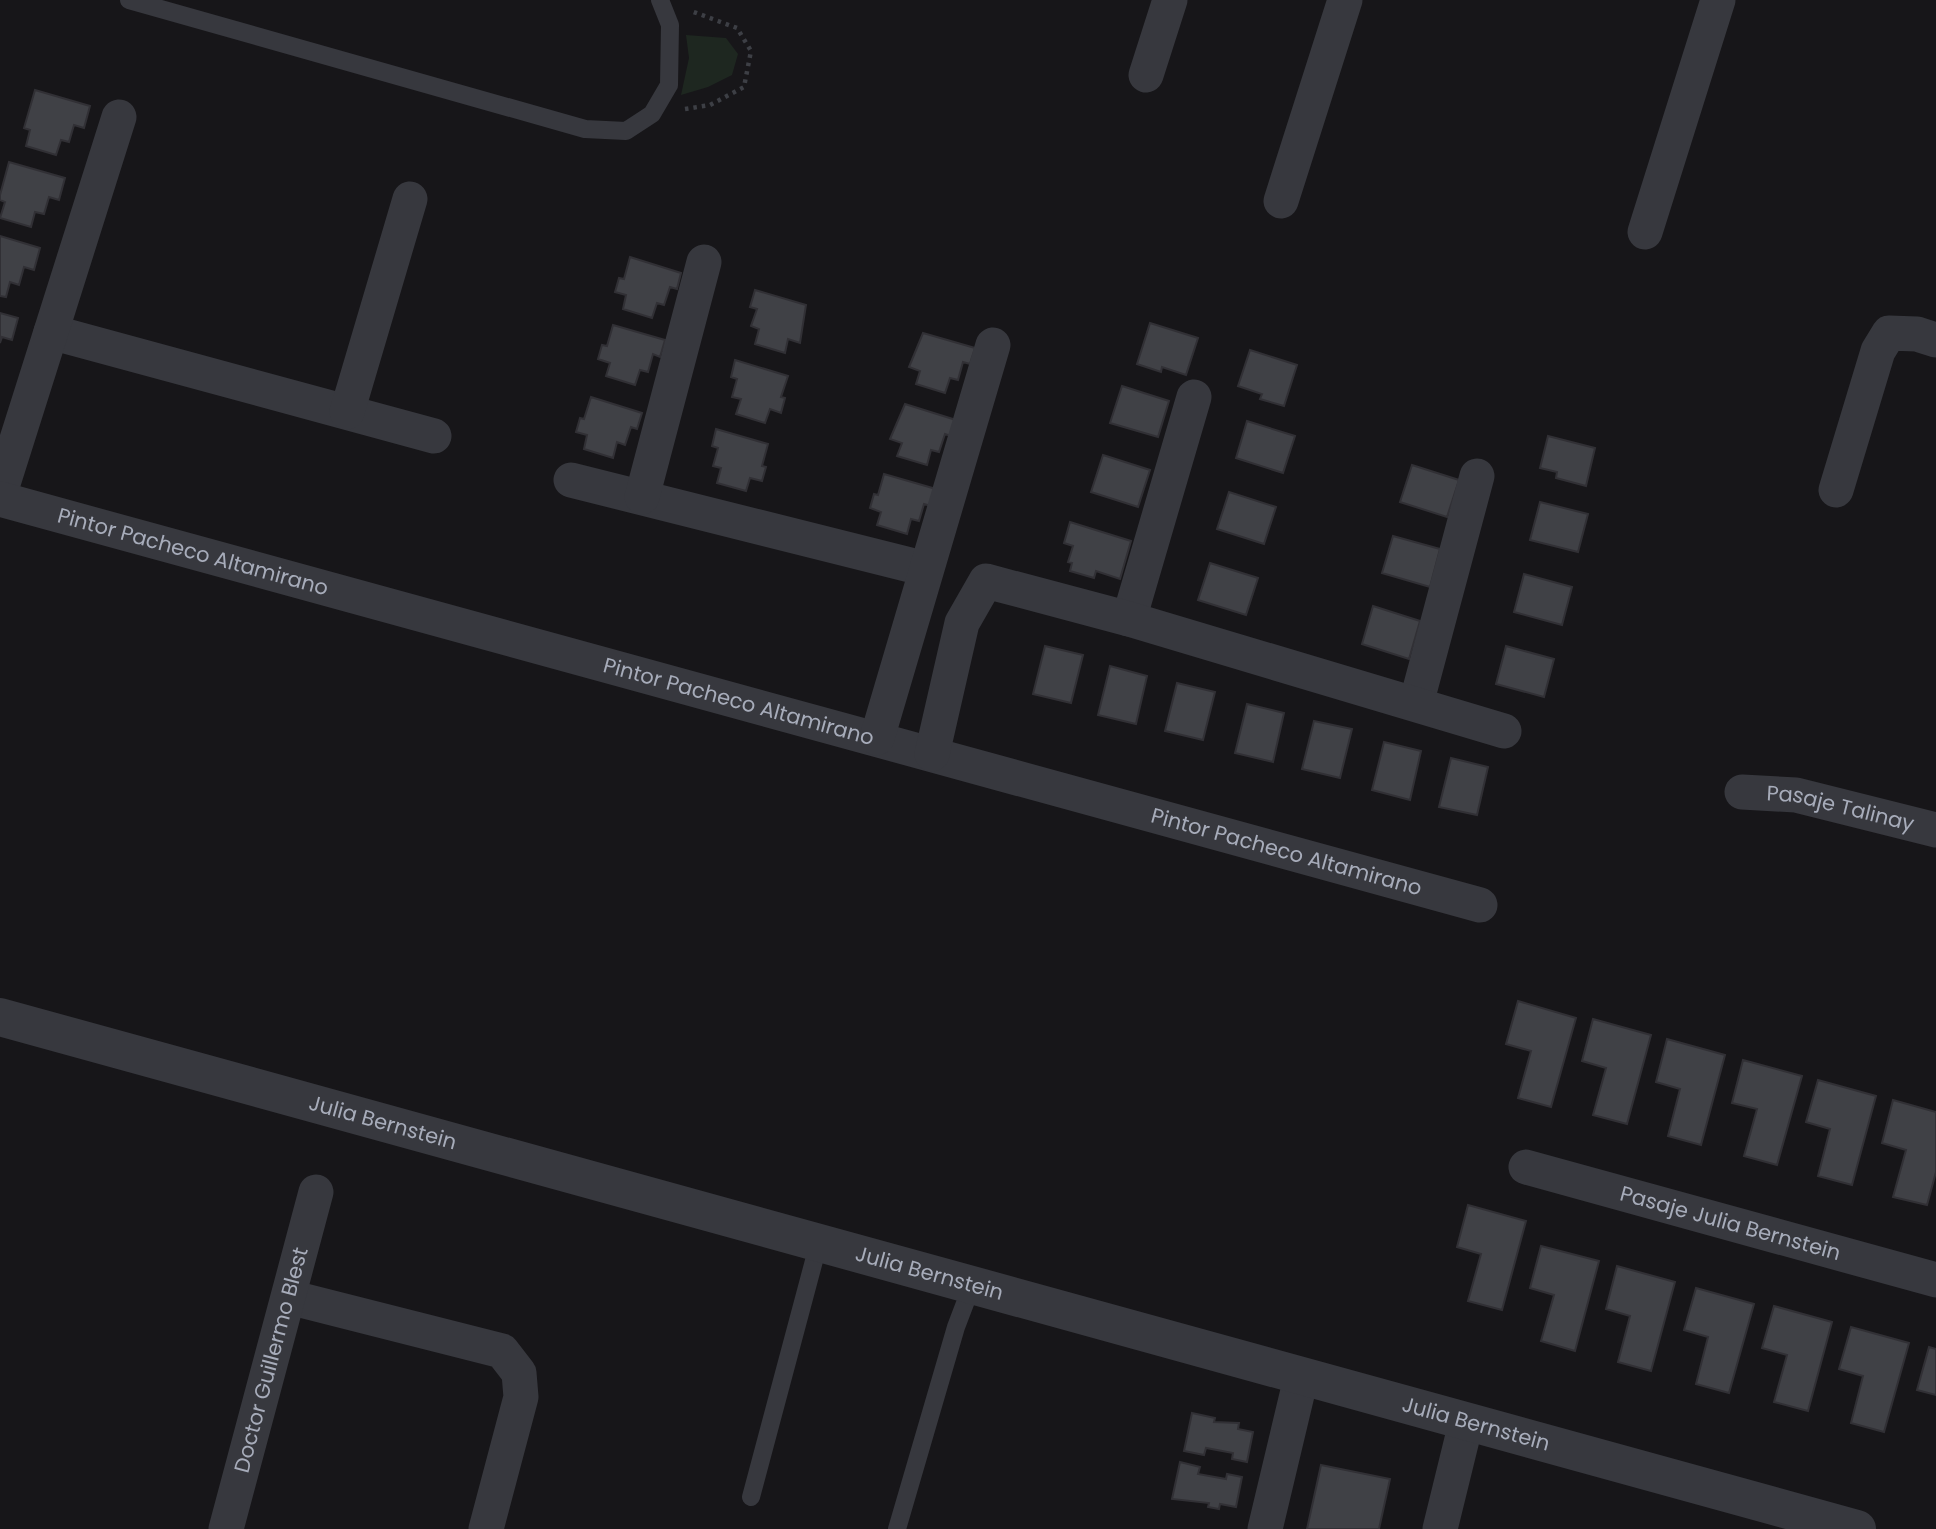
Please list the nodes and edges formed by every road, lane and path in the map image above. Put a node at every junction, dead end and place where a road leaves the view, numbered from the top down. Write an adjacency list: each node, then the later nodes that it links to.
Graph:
1 (129, 0): 7 (lane)
2 (660, 0): 7 (lane); 7 (path)
3 (1170, 0): 6 (street)
4 (1345, 0): 10 (street)
5 (1718, 0): 11 (street)
6 (1146, 75)
7 (655, 108)
8 (119, 117): 13 (street)
9 (410, 199): 17 (street)
10 (1281, 201)
11 (1644, 232)
12 (704, 262): 23 (street)
13 (51, 332): 17 (street); 22 (street)
14 (1936, 340): 21 (street)
15 (993, 345): 25 (street)
16 (1194, 397): 26 (street)
17 (347, 412): 18 (street)
18 (433, 436)
19 (1478, 476): 27 (street)
20 (572, 480): 23 (street)
21 (1836, 490)
22 (0, 493)
23 (642, 497): 25 (street)
24 (0, 499): 29 (street, Pintor Pacheco Altamirano)
25 (926, 569): 29 (street)
26 (1129, 618): 27 (street); 30 (street)
27 (1416, 704): 28 (street)
28 (1504, 731)
29 (877, 738): 30 (street, Pintor Pacheco Altamirano)
30 (932, 754): 33 (street, Pintor Pacheco Altamirano)
31 (1742, 792): 32 (street, Pasaje Talinay)
32 (1936, 830)
33 (1480, 905)
34 (0, 1017): 37 (street, Julia Bernstein)
35 (1526, 1167): 38 (street, Pasaje Julia Bernstein)
36 (316, 1192): 40 (street, Doctor Guillermo Blest)
37 (819, 1242): 39 (street, Julia Bernstein); 43 (lane)
38 (1936, 1280)
39 (972, 1285): 41 (street, Julia Bernstein); 46 (lane)
40 (289, 1297): 44 (street, Doctor Guillermo Blest); 45 (street)
41 (1301, 1378): 42 (street, Julia Bernstein); 47 (street)
42 (1466, 1423): 48 (street); 49 (street, Julia Bernstein)
43 (751, 1497)
44 (226, 1529)
45 (486, 1529)
46 (897, 1529)
47 (1265, 1529)
48 (1440, 1529)
49 (1857, 1529)

